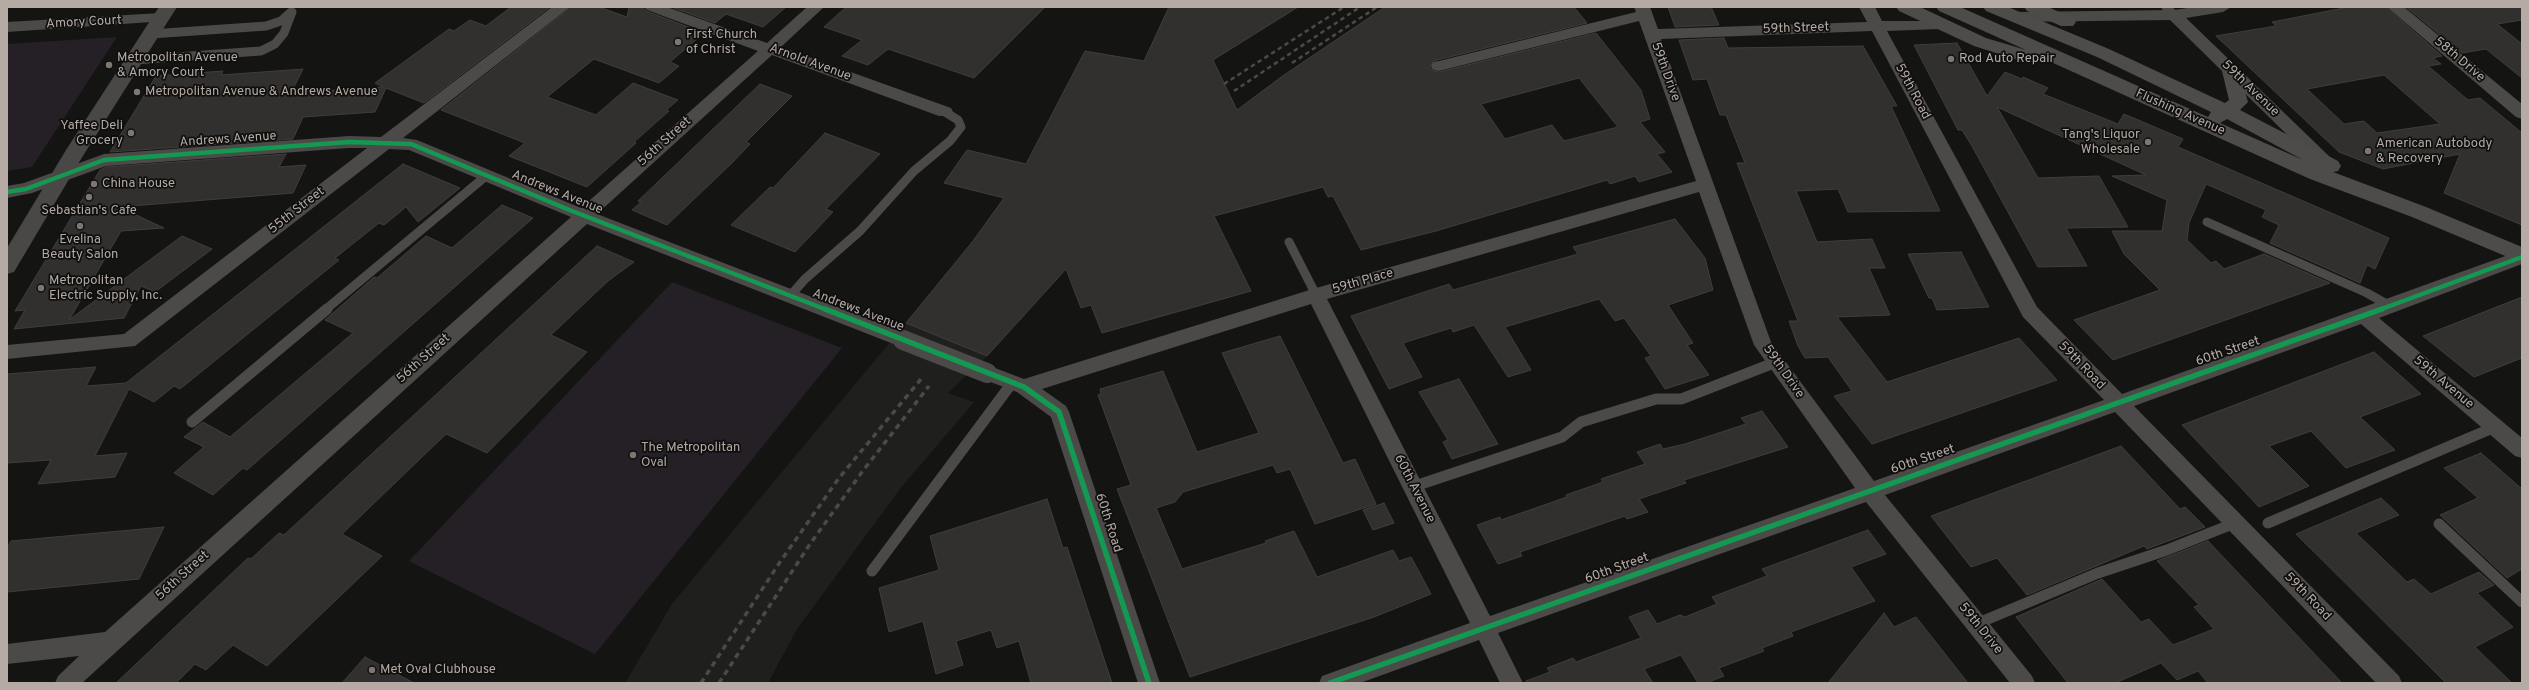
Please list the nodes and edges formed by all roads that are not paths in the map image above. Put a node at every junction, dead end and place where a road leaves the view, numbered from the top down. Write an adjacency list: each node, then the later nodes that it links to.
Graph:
1 (562, 7): 29 (street, 55th Street)
2 (652, 7): 20 (street, Arnold Avenue)
3 (816, 7): 20 (street, 56th Street)
4 (1867, 7): 17 (street, 59th Road)
5 (1905, 7): 13 (main road, Flushing Avenue)
6 (1992, 7): 14 (main road, Flushing Avenue)
7 (2033, 7): 15 (main road)
8 (2224, 7): 12 (street)
9 (2395, 7): 27 (street, 58th Drive)
10 (293, 9): 16 (lane); 21 (lane)
11 (1643, 11): 19 (street, 59th Drive); 22 (street)
12 (2170, 11): 15 (street); 23 (street, 59th Avenue)
13 (1943, 15): 17 (street, 59th Street); 28 (main road, Flushing Avenue)
14 (2017, 17): 15 (street); 24 (main road, Flushing Avenue)
15 (2055, 17): 24 (main road)
16 (160, 20): 18 (street, Amory Court); 21 (main road)
17 (1877, 26): 19 (street, 59th Street); 48 (street, 59th Road)
18 (7, 27)
19 (1652, 34): 33 (street, 59th Drive)
20 (769, 48): 26 (street, Arnold Avenue); 36 (street, 56th Street)
21 (134, 60): 31 (main road)
22 (1439, 66)
23 (2231, 71): 25 (main road); 30 (street, 59th Avenue)
24 (2165, 82): 25 (main road, Flushing Avenue)
25 (2226, 110): 28 (main road); 30 (main road, Flushing Avenue)
26 (945, 112): 42 (lane)
27 (2522, 112)
28 (2206, 125): 35 (main road, Flushing Avenue)
29 (387, 142): 31 (street, Andrews Avenue); 32 (street, Andrews Avenue); 45 (street, 55th Street)
30 (2325, 162): 35 (main road, Flushing Avenue)
31 (62, 175): 34 (street, Andrews Avenue); 40 (main road)
32 (486, 176): 36 (street, Andrews Avenue); 49 (lane)
33 (1705, 184): 41 (street, 59th Place); 46 (street, 59th Drive)
34 (7, 192)
35 (2419, 212): 39 (main road, Flushing Avenue)
36 (584, 215): 42 (street, Andrews Avenue); 61 (street, 56th Street)
37 (2207, 222): 43 (lane)
38 (1289, 242): 41 (lane)
39 (2522, 256): 43 (street, 60th Street)
40 (7, 266)
41 (1316, 295): 47 (street, 59th Place); 52 (street, 60th Avenue)
42 (790, 296): 47 (street, Andrews Avenue, bridge)
43 (2390, 306): 44 (street, 60th Street)
44 (2364, 316): 48 (street, 60th Street); 50 (street, 59th Avenue)
45 (7, 352)
46 (1776, 362): 52 (lane); 53 (street, 59th Drive)
47 (1018, 385): 57 (lane); 64 (street, 60th Road)
48 (2117, 403): 53 (street, 60th Street); 54 (street, 59th Road)
49 (192, 422)
50 (2495, 427): 51 (street, 59th Avenue); 55 (lane)
51 (2522, 450)
52 (1412, 487): 60 (street, 60th Avenue)
53 (1869, 490): 59 (street, 59th Drive); 60 (street, 60th Street)
54 (2235, 523): 59 (lane); 68 (street, 59th Road)
55 (2268, 523)
56 (2439, 524): 58 (lane)
57 (872, 571)
58 (2522, 602)
59 (1976, 624): 67 (street, 59th Drive)
60 (1483, 628): 65 (street, 60th Street); 66 (street, 60th Avenue)
61 (110, 642): 62 (street); 63 (street, 56th Street)
62 (7, 654)
63 (66, 683)
64 (1149, 683)
65 (1330, 683)
66 (1512, 683)
67 (2024, 683)
68 (2391, 683)

